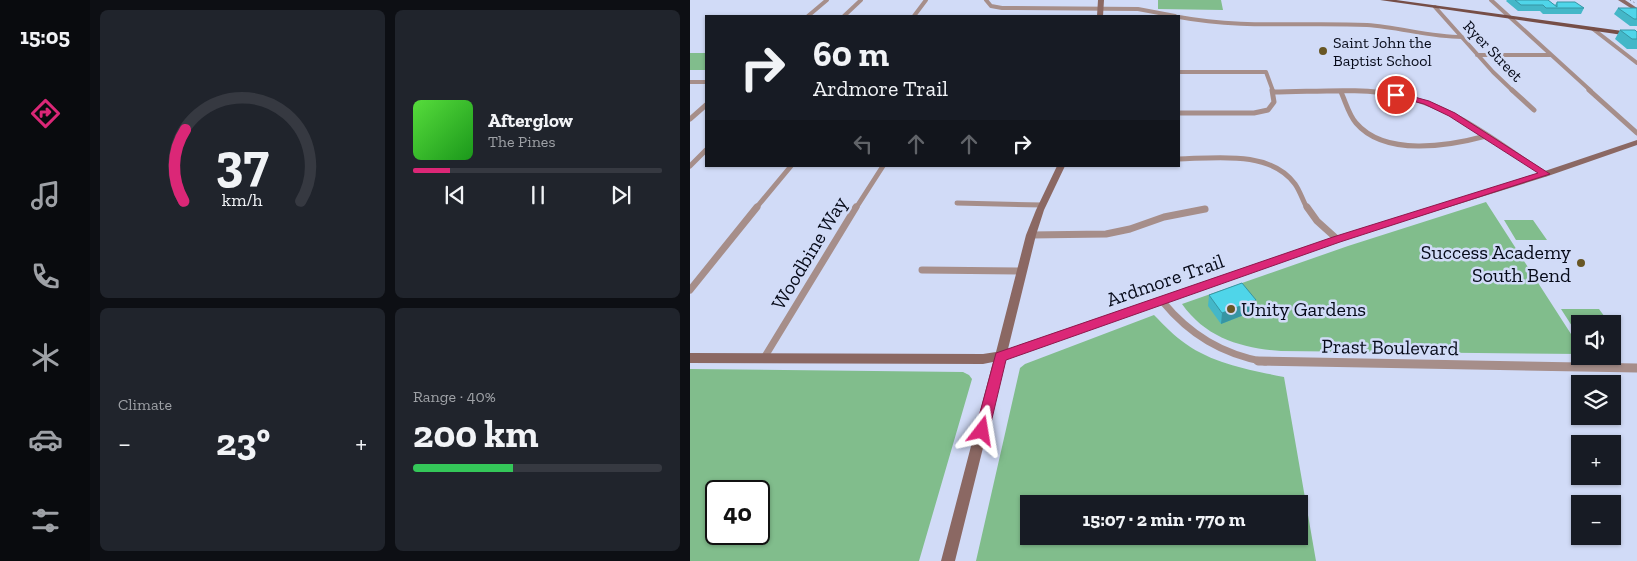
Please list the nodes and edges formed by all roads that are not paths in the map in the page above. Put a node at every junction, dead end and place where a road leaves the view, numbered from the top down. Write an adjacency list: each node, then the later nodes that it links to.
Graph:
1 (827, 0): 12 (street)
2 (861, 0): 13 (street)
3 (926, 0): 14 (street)
4 (986, 0): 10 (street)
5 (1101, 0): 10 (street)
6 (1383, 0): 9 (main road)
7 (1492, 0): 18 (street)
8 (1621, 0): 11 (street)
9 (1435, 7): 18 (main road); 21 (street, Ryer Street)
10 (1101, 9): 15 (street); 16 (street)
11 (1637, 10)
12 (809, 15)
13 (845, 15)
14 (915, 15)
15 (1100, 15)
16 (1168, 15)
17 (1180, 18): 21 (street)
18 (1511, 18): 19 (main road); 23 (street)
19 (1593, 29): 20 (main road); 24 (street)
20 (1637, 35)
21 (1462, 37): 22 (street, Ryer Street)
22 (1477, 55): 23 (street); 31 (street, Ryer Street)
23 (1551, 55): 34 (street)
24 (1637, 62)
25 (1180, 72): 28 (street)
26 (690, 82): 27 (street)
27 (705, 82)
28 (1273, 92): 29 (street); 32 (street)
29 (1341, 92): 35 (street); 35 (street)
30 (705, 106): 33 (street)
31 (1534, 110)
32 (1180, 113)
33 (690, 119)
34 (1637, 133)
35 (1486, 136): 43 (street)
36 (1637, 142): 43 (street, Ardmore Trail)
37 (705, 151): 39 (street)
38 (1180, 158): 48 (street)
39 (690, 166)
40 (790, 167): 51 (street)
41 (882, 167): 55 (street, Woodbine Way)
42 (1061, 167): 45 (street)
43 (1545, 174): 48 (street, Ardmore Trail)
44 (957, 203): 45 (street)
45 (1042, 205): 47 (street)
46 (1204, 209): 47 (street)
47 (1031, 234): 50 (street)
48 (1336, 239): 52 (street, Ardmore Trail)
49 (922, 270): 50 (street)
50 (1021, 270): 53 (street)
51 (690, 290)
52 (1162, 301): 53 (street, Ardmore Trail); 56 (street, Prast Boulevard)
53 (1001, 356): 55 (street, Ardmore Trail); 57 (street)
54 (690, 358): 55 (street, Ardmore Trail)
55 (764, 358)
56 (1637, 368)
57 (948, 561)

